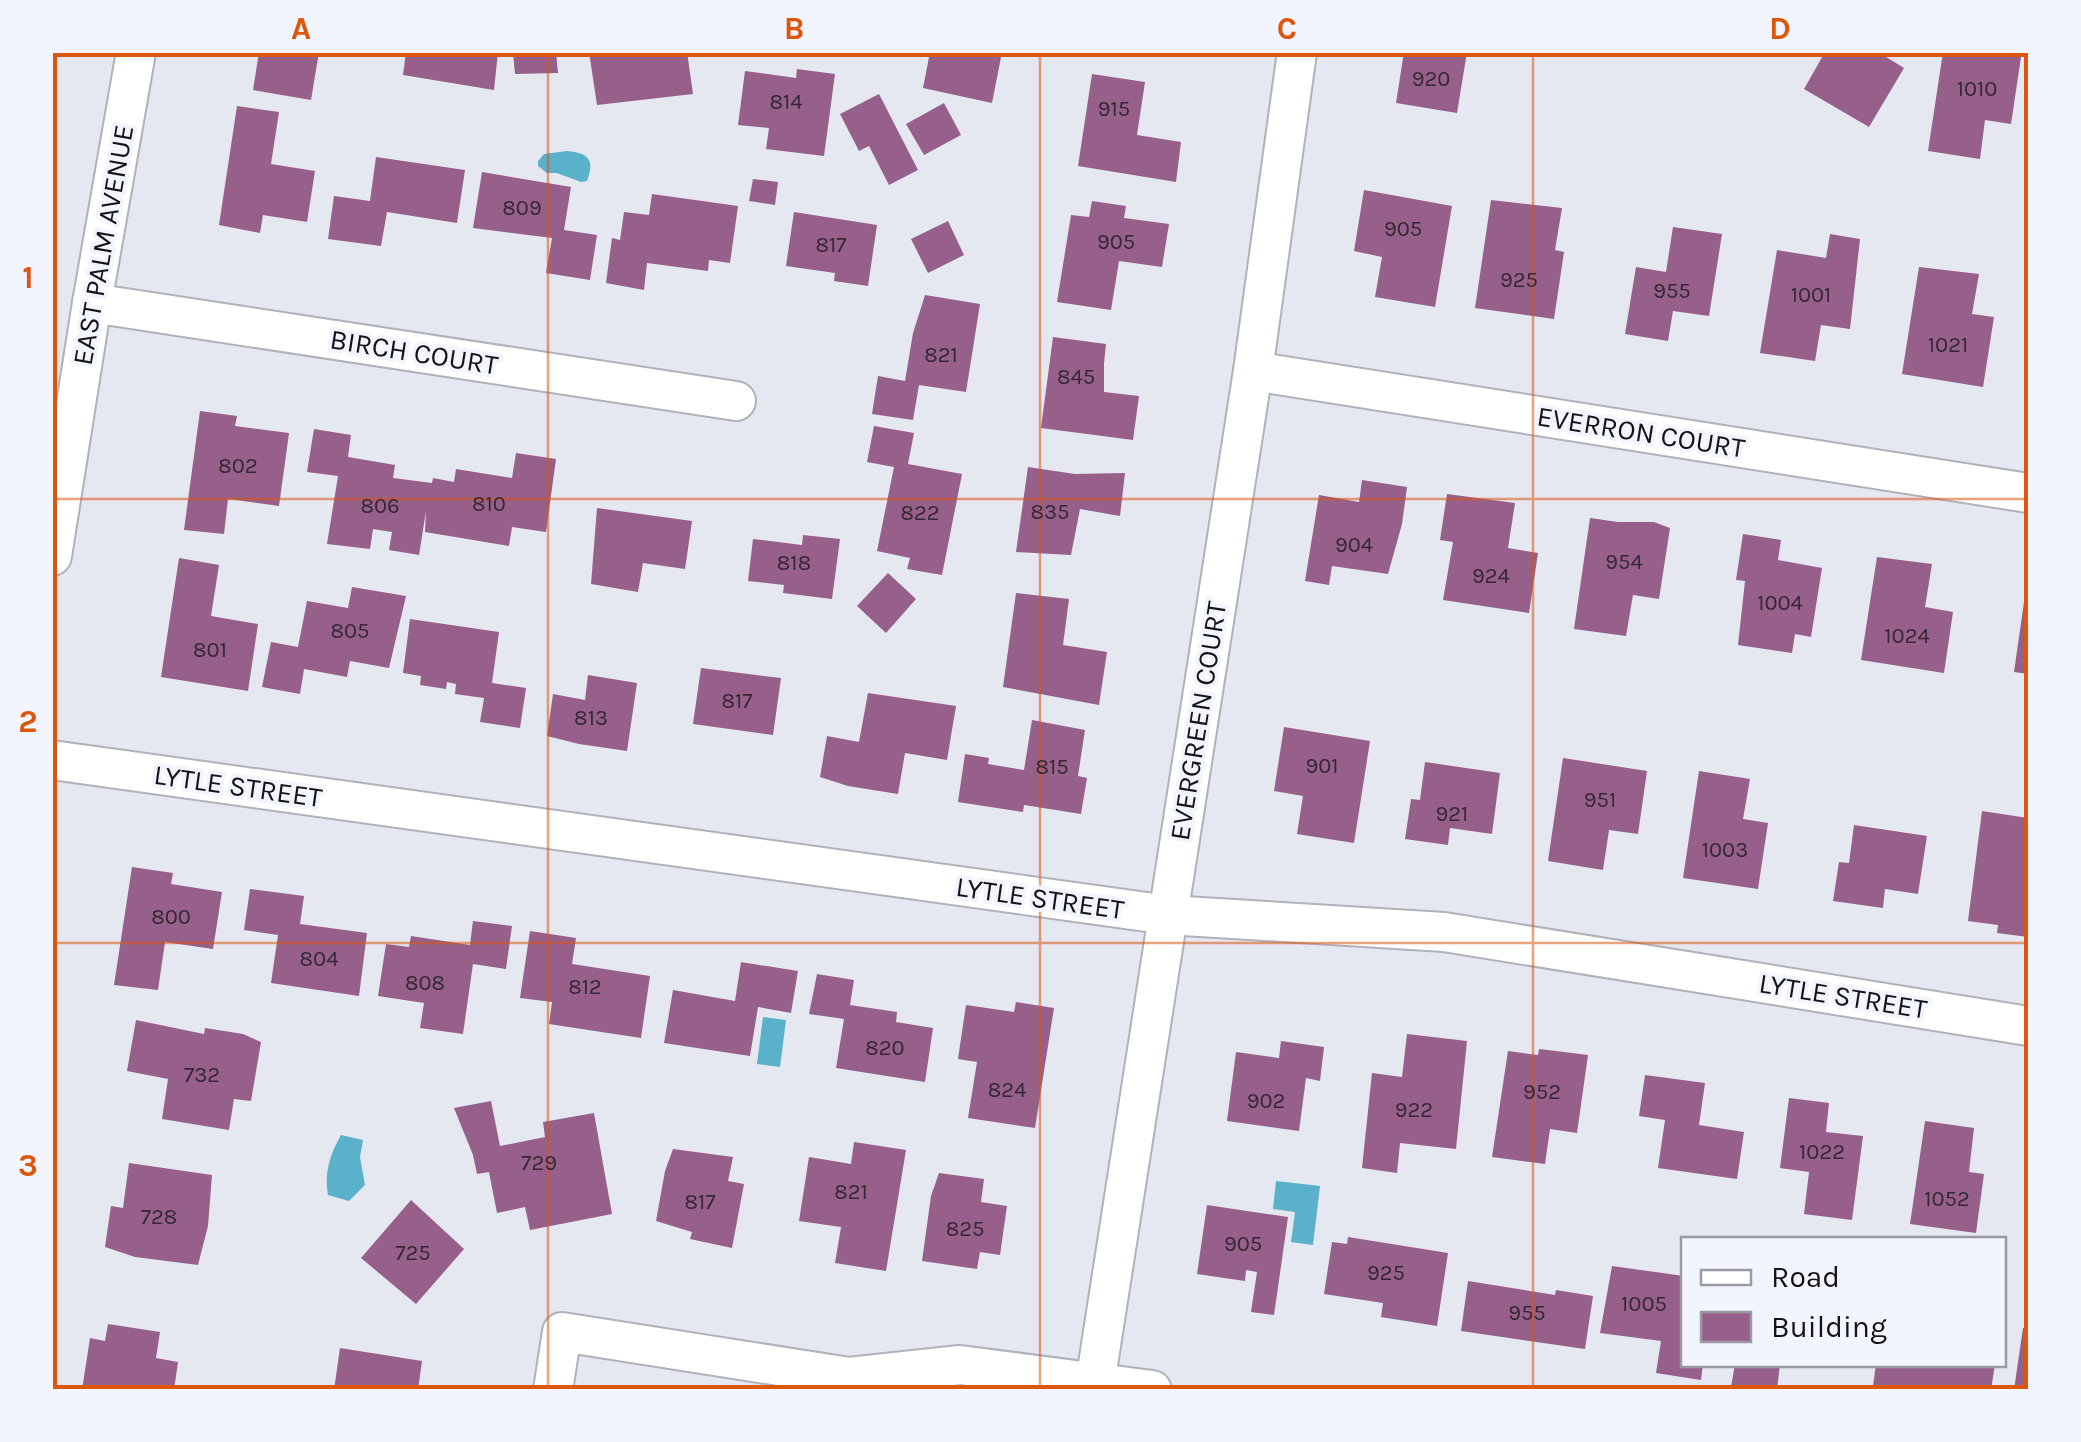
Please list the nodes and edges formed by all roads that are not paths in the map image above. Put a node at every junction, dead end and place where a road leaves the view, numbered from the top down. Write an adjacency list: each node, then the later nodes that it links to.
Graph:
1 (136, 52): 3 (street, EAST PALM AVENUE)
2 (1297, 52): 4 (street, EVERGREEN COURT)
3 (92, 303): 5 (street, BIRCH COURT); 7 (street, EAST PALM AVENUE)
4 (1253, 371): 6 (street, EVERRON COURT); 9 (street, EVERGREEN COURT)
5 (736, 401)
6 (2028, 493)
7 (52, 556)
8 (52, 760): 9 (street, LYTLE STREET)
9 (1168, 915): 10 (street, LYTLE STREET); 11 (street, EVERGREEN COURT)
10 (2028, 1026)
11 (1095, 1385): 12 (street); 13 (street)
12 (553, 1390)
13 (1152, 1390)

